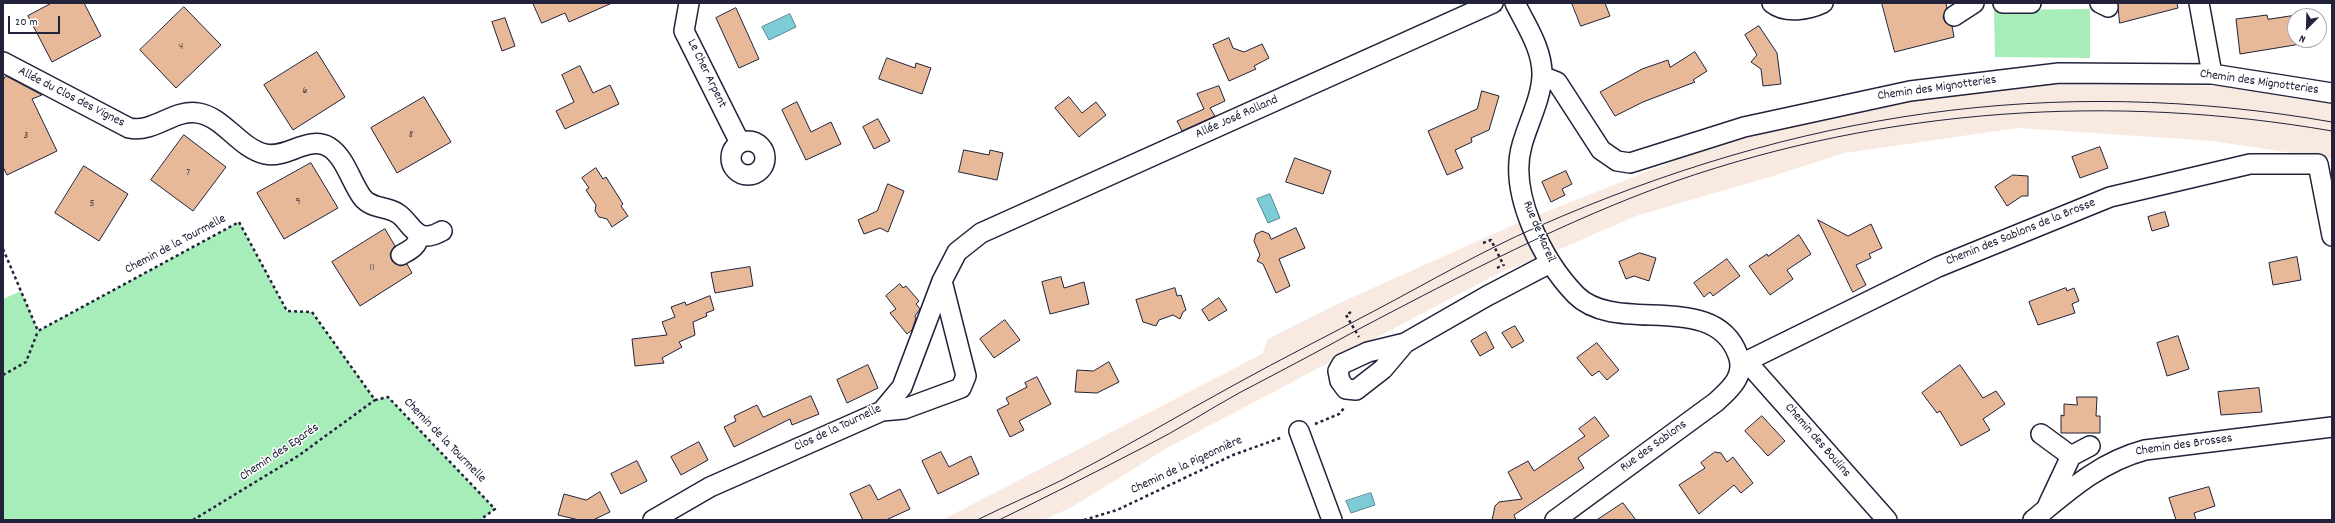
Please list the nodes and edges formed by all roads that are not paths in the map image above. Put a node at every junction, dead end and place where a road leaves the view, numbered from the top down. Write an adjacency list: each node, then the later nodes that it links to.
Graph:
1 (689, 3): 15 (street, Le Cher Arpent)
2 (1493, 3): 17 (street, Allée José Rolland)
3 (1515, 3): 13 (street, Rue de Mareil)
4 (1772, 3): 5 (street)
5 (1823, 3)
6 (1974, 3): 10 (street)
7 (2003, 3): 8 (street)
8 (2031, 3)
9 (2199, 3): 12 (street)
10 (1954, 16)
11 (3, 62): 18 (street, Allée du Clos des Vignes)
12 (2212, 74): 13 (street, Chemin des Mignotteries); 14 (street, Chemin des Mignotteries)
13 (1542, 76): 21 (street, Rue de Mareil)
14 (2332, 93)
15 (740, 143)
16 (442, 231): 18 (street)
17 (981, 233): 22 (street, Clos de la Tournelle)
18 (419, 234): 20 (street)
19 (2332, 236): 24 (street, Chemin des Sablons de la Brosse)
20 (401, 255)
21 (1550, 264): 23 (street); 24 (street, Rue de Mareil)
22 (942, 281): 25 (street, Clos de la Tournelle); 25 (street)
23 (1405, 343): 23 (street)
24 (1744, 363): 34 (street, Rue des Sablons); 35 (street, Chemin des Boulins)
25 (882, 411): 32 (street, Clos de la Tournelle)
26 (2332, 427): 31 (street, Chemin des Brosses)
27 (1299, 431): 33 (street)
28 (2041, 434): 30 (street)
29 (2090, 446): 30 (street)
30 (2071, 456): 31 (street)
31 (2039, 515)
32 (653, 520)
33 (1332, 520)
34 (1555, 520)
35 (1887, 520)

